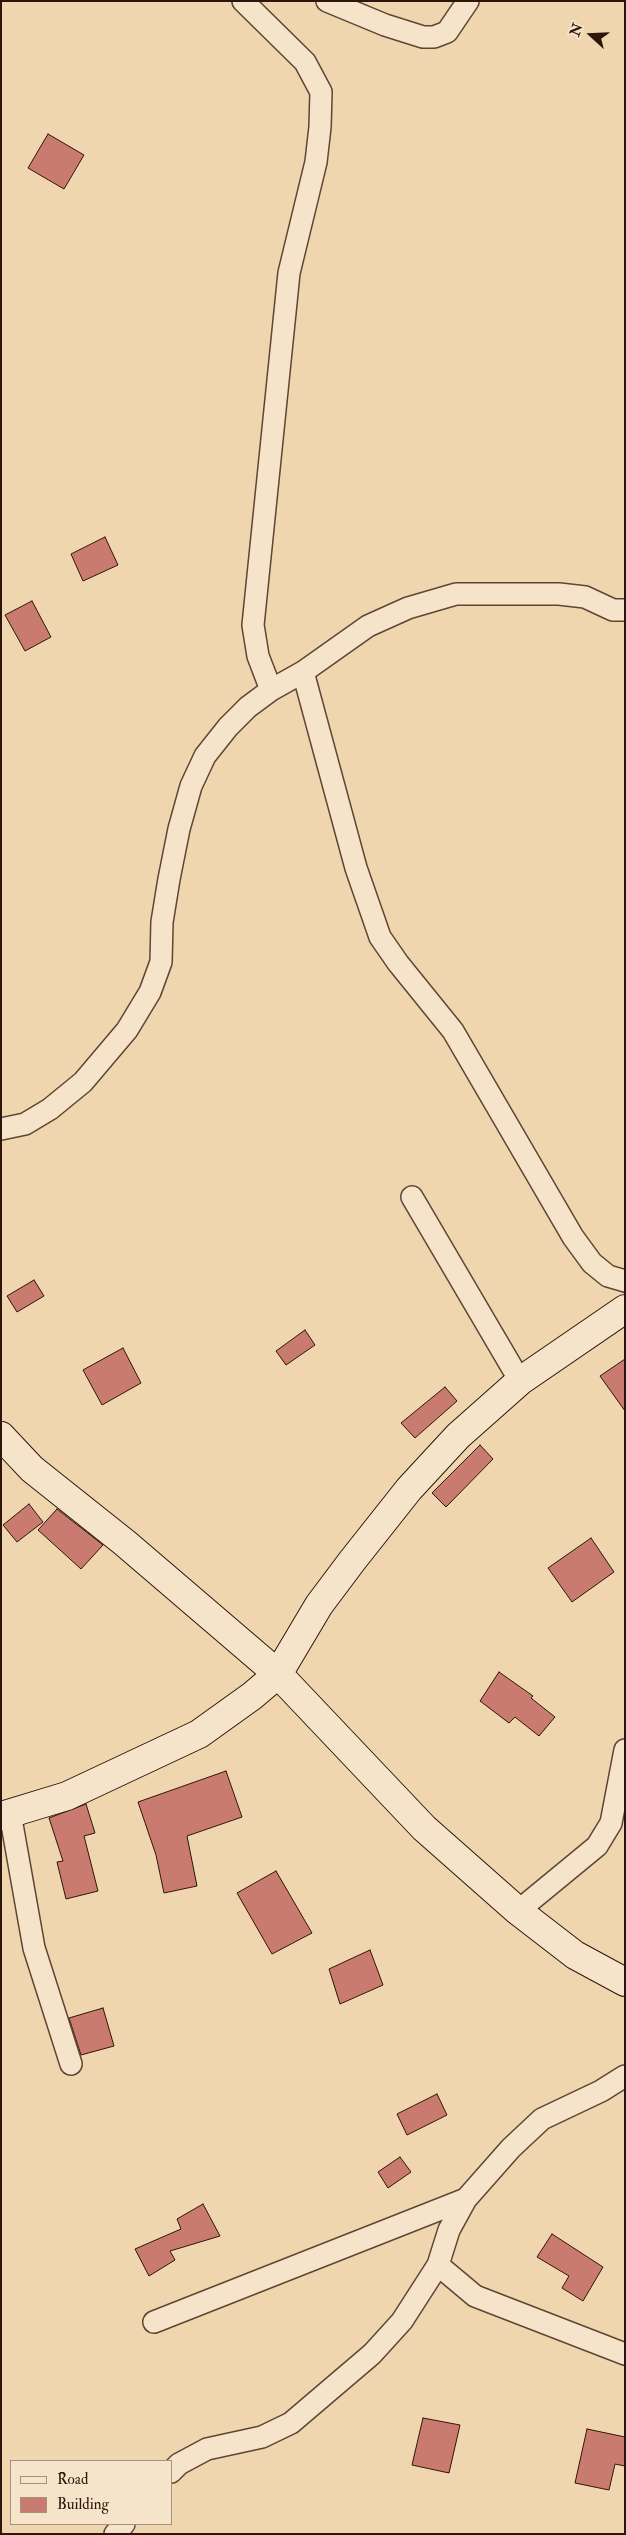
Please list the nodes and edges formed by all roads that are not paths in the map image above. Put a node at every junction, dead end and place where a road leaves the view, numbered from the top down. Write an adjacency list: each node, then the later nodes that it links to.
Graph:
1 (243, 1): 6 (street)
2 (327, 1): 3 (street)
3 (468, 1)
4 (625, 610): 5 (street)
5 (303, 672): 6 (street); 9 (street)
6 (271, 690): 7 (street)
7 (1, 1129)
8 (412, 1197): 11 (street)
9 (625, 1281)
10 (625, 1309): 11 (main road)
11 (520, 1381): 13 (main road)
12 (1, 1436): 13 (main road)
13 (278, 1674): 15 (main road); 16 (main road)
14 (625, 1750): 16 (street)
15 (6, 1815): 18 (street)
16 (518, 1912): 17 (main road)
17 (625, 1982)
18 (71, 2064)
19 (625, 2076): 20 (street)
20 (466, 2199): 21 (street); 22 (street)
21 (438, 2265): 23 (street); 24 (street)
22 (154, 2322)
23 (625, 2354)
24 (172, 2471)

